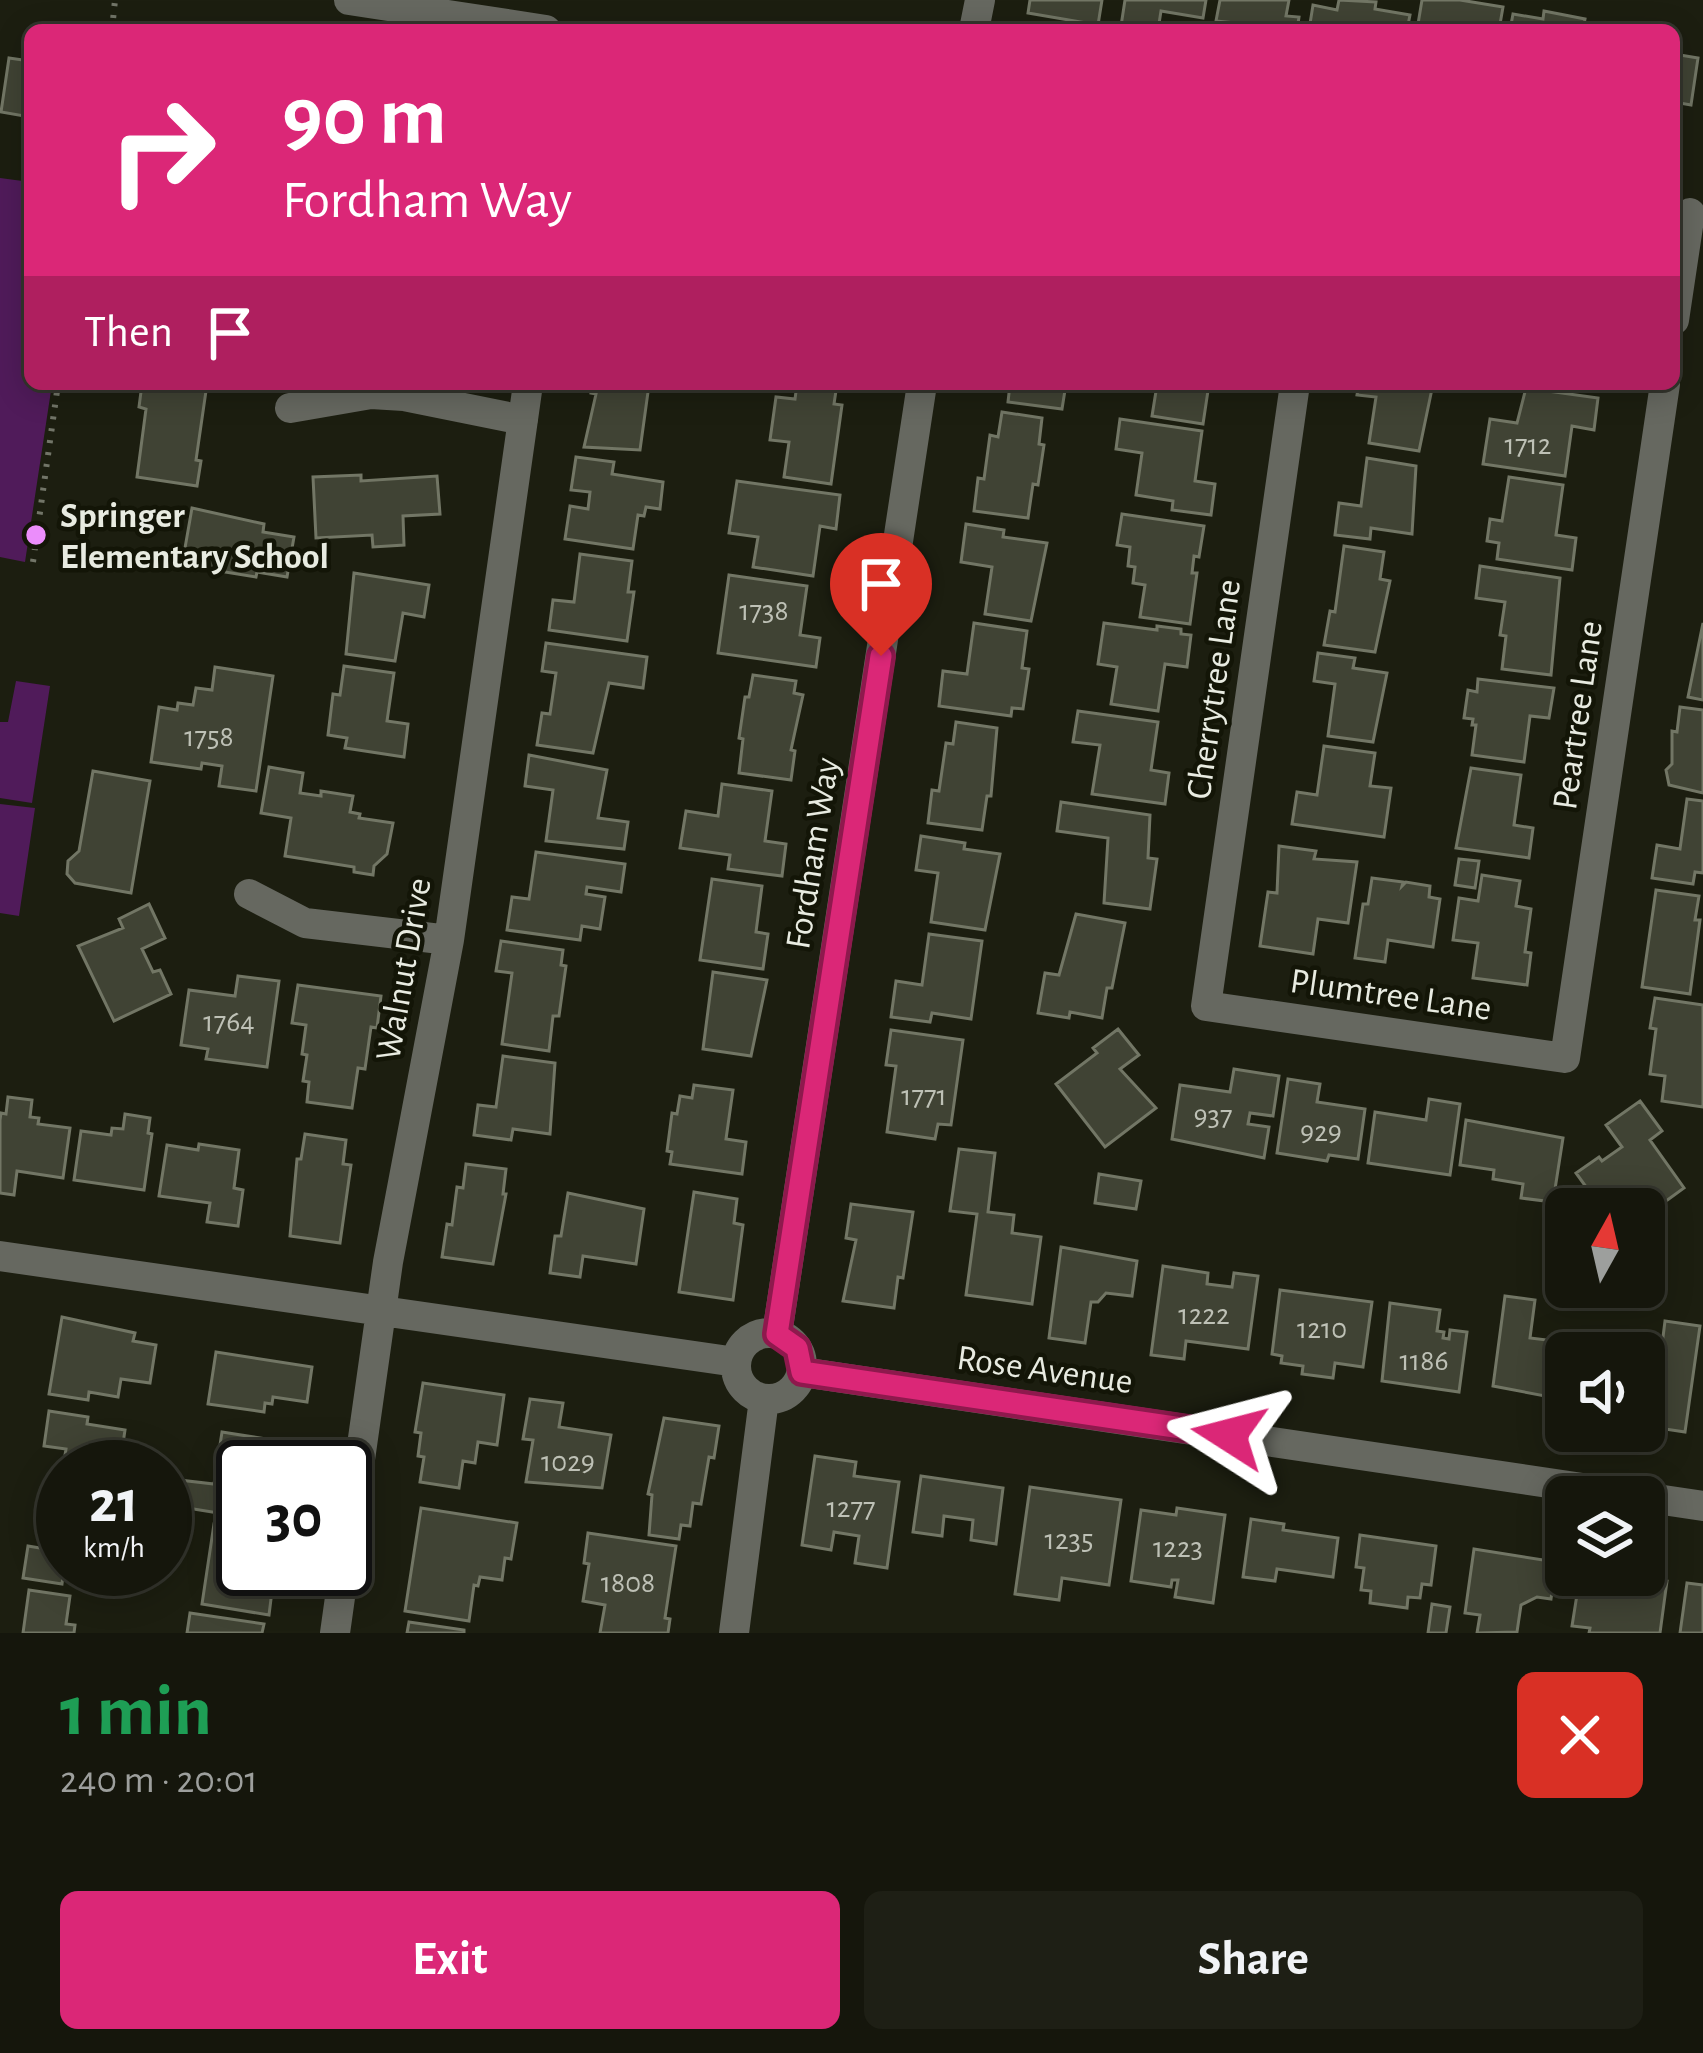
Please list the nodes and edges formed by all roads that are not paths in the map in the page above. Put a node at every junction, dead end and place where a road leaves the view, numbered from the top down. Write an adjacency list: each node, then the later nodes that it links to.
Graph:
1 (349, 0): 2 (street)
2 (507, 24)
3 (1689, 213): 4 (street)
4 (1680, 277)
5 (527, 390): 10 (street, Walnut Drive)
6 (921, 390): 17 (street, Fordham Way)
7 (1294, 390): 13 (street, Cherrytree Lane)
8 (1664, 390): 14 (street, Peartree Lane)
9 (290, 408): 10 (street)
10 (523, 420): 12 (street, Walnut Drive)
11 (249, 894): 12 (street)
12 (449, 940): 16 (street, Walnut Drive)
13 (1206, 1006): 14 (street, Plumtree Lane)
14 (1565, 1058)
15 (0, 1256): 16 (street)
16 (381, 1311): 18 (street); 21 (street, Walnut Drive)
17 (777, 1334): 18 (street); 19 (street)
18 (736, 1362): 20 (street)
19 (802, 1372): 20 (street); 22 (street, Rose Avenue)
20 (764, 1399): 25 (street)
21 (363, 1440)
22 (1703, 1505)
23 (341, 1596): 24 (street, Walnut Drive)
24 (335, 1633)
25 (734, 1633)

